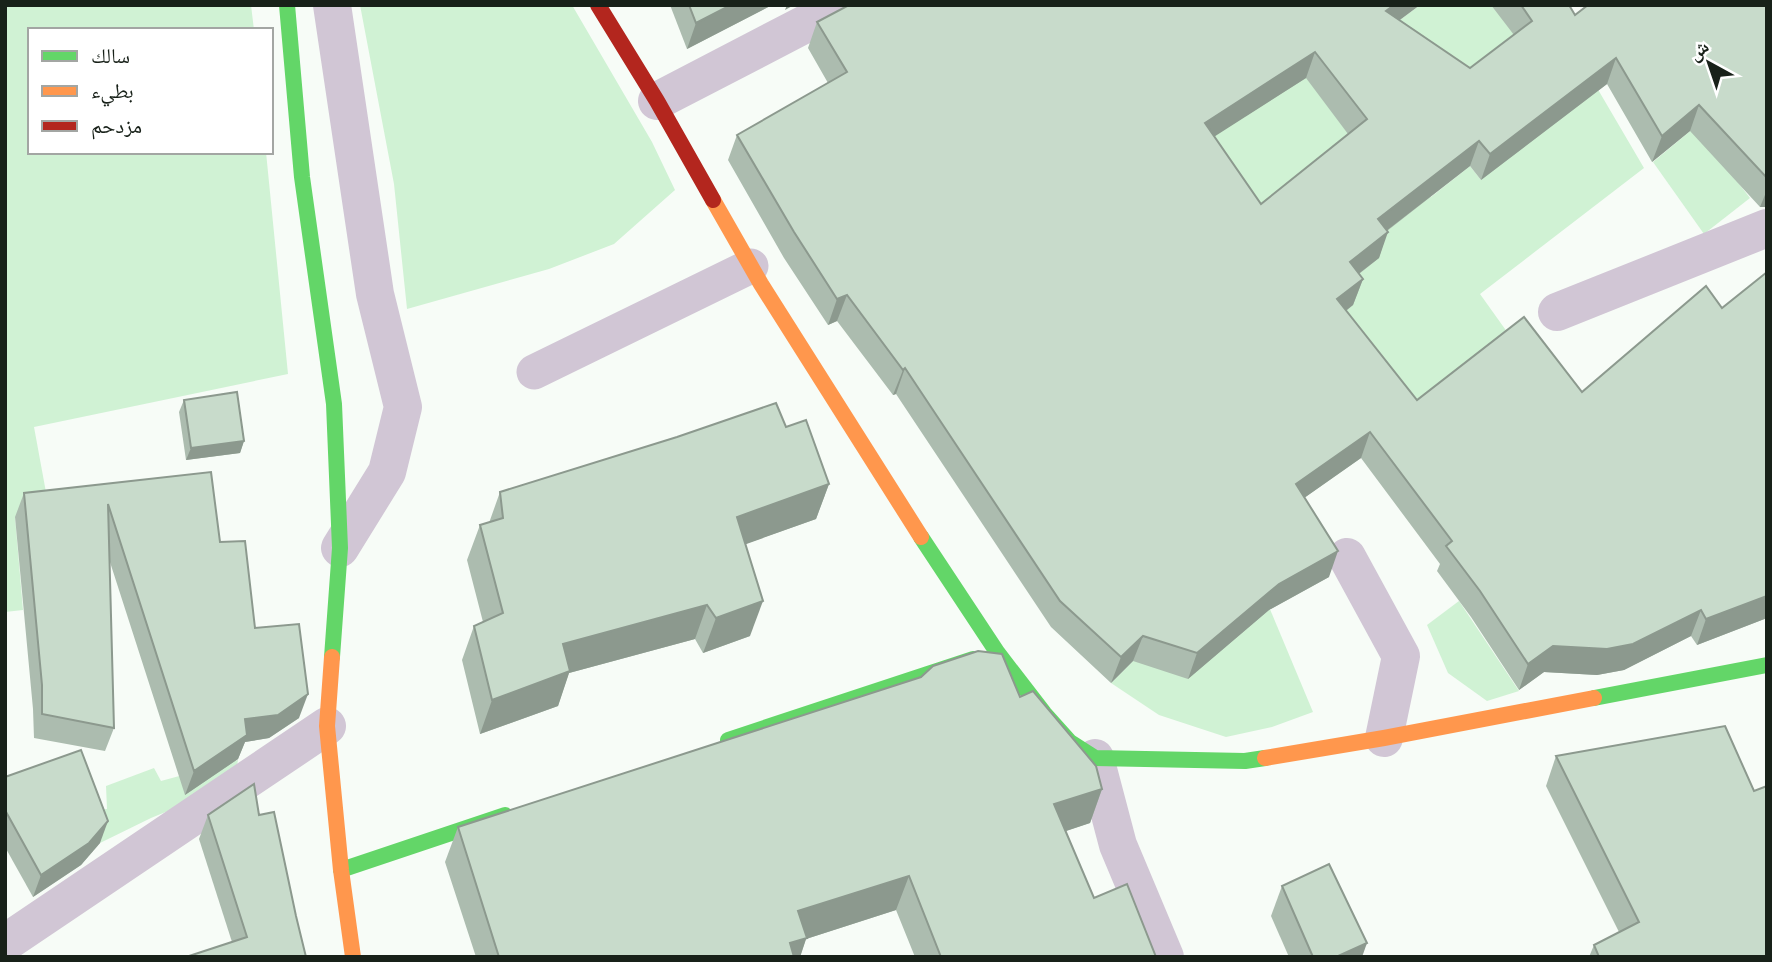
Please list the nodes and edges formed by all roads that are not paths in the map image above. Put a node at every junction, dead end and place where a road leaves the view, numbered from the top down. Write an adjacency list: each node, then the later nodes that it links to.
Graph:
1 (287, 5): 10 (street)
2 (332, 5): 10 (street)
3 (598, 5): 5 (street)
4 (842, 5): 5 (street)
5 (657, 101): 7 (street)
6 (1767, 228): 8 (street)
7 (751, 265): 9 (lane); 12 (street)
8 (1557, 312)
9 (534, 372)
10 (340, 548): 14 (street)
11 (1347, 557): 15 (street)
12 (997, 652): 16 (street); 17 (street)
13 (1767, 665): 15 (street)
14 (327, 726): 19 (street); 20 (street)
15 (1384, 738): 17 (street)
16 (710, 746)
17 (1095, 758): 22 (street)
18 (526, 808): 19 (street)
19 (341, 870): 21 (street)
20 (5, 943)
21 (353, 957)
22 (1165, 957)

